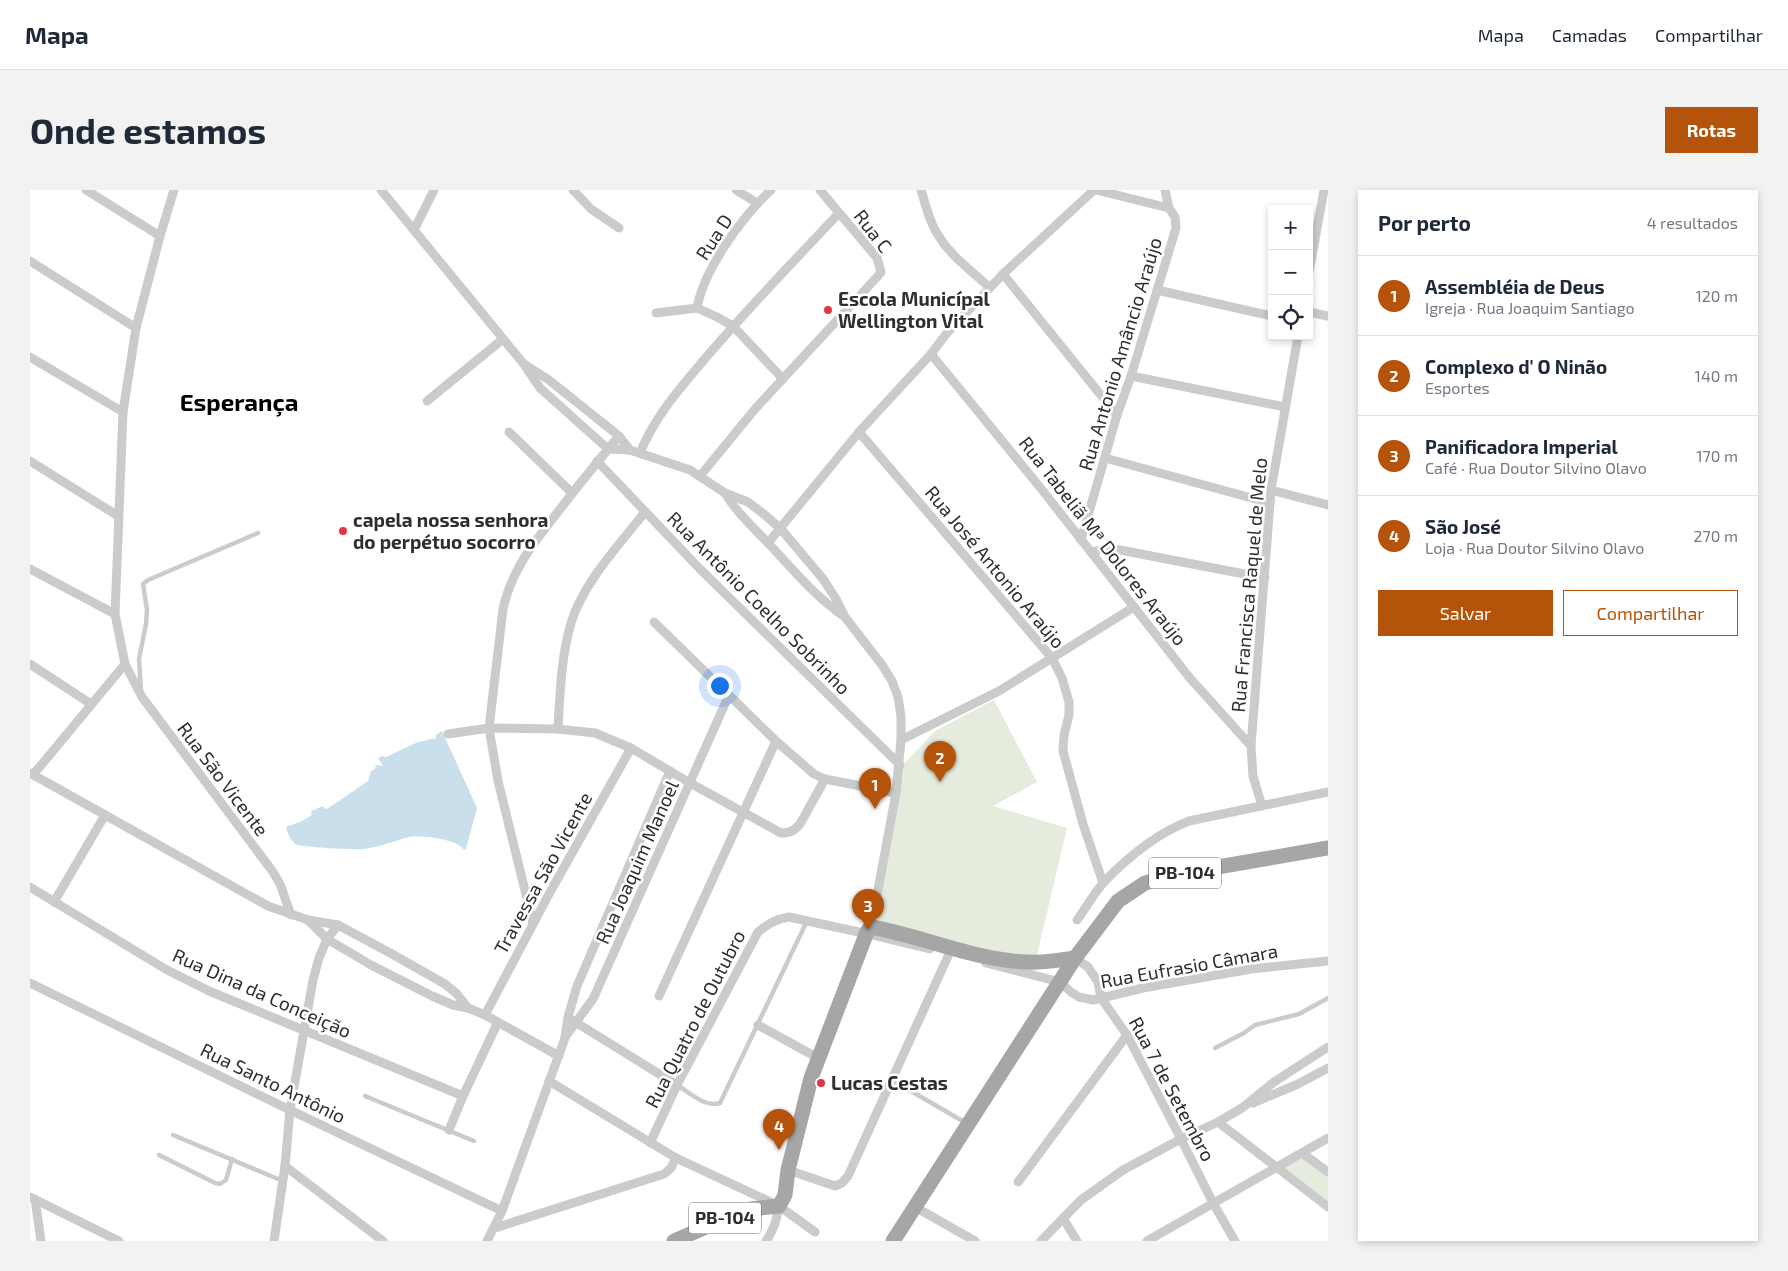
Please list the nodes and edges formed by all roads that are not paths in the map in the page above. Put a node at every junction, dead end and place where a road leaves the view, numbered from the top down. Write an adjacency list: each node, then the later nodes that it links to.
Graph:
1 (86, 190): 18 (street)
2 (174, 190): 18 (street, Rua São Vicente)
3 (381, 190): 17 (street)
4 (434, 190): 17 (street)
5 (573, 190): 16 (street)
6 (736, 190): 13 (street)
7 (771, 190): 13 (street, Rua D)
8 (820, 190): 15 (street, Rua C)
9 (921, 190): 22 (street)
10 (1095, 190): 14 (street); 21 (street)
11 (1165, 190): 14 (street, Rua Antonio Amâncio Araújo)
12 (1324, 190): 19 (street)
13 (757, 203): 24 (street, Rua D)
14 (1170, 208): 23 (street, Rua Antonio Amâncio Araújo)
15 (839, 213): 29 (street); 37 (street, Rua C)
16 (619, 228)
17 (414, 230): 31 (street)
18 (160, 236): 30 (street, Rua São Vicente)
19 (1313, 250)
20 (30, 261): 30 (street)
21 (1003, 274): 22 (street); 41 (street)
22 (990, 288): 33 (street)
23 (1157, 290): 27 (street); 36 (street, Rua Antonio Amâncio Araújo)
24 (697, 308): 25 (street); 29 (street)
25 (656, 312)
26 (1313, 313): 28 (street)
27 (1268, 315)
28 (1328, 316)
29 (733, 326): 37 (street); 46 (street)
30 (136, 328): 40 (street, Rua São Vicente)
31 (503, 340): 35 (street); 38 (street)
32 (1297, 340): 39 (street, Rua Francisca Raquel de Melo)
33 (931, 354): 43 (street); 60 (street, Rua Tabeliã Mª Dolores Araújo)
34 (30, 357): 40 (street)
35 (523, 363): 44 (street); 45 (street)
36 (1131, 376): 39 (street); 41 (street, Rua Antonio Amâncio Araújo)
37 (783, 379): 50 (street)
38 (427, 400)
39 (1285, 408): 51 (street, Rua Francisca Raquel de Melo)
40 (122, 412): 57 (street, Rua São Vicente)
41 (1117, 415): 47 (street, Rua Antonio Amâncio Araújo)
42 (509, 432): 52 (street)
43 (859, 432): 58 (street); 69 (street, Rua José Antonio Araújo)
44 (619, 436): 45 (street); 46 (street)
45 (608, 449): 46 (street); 49 (street)
46 (635, 452): 50 (street)
47 (1105, 458): 54 (street); 60 (street, Rua Antonio Amâncio Araújo)
48 (30, 461): 57 (street)
49 (597, 461): 52 (street); 56 (street, Rua Antônio Coelho Sobrinho)
50 (700, 476): 53 (street)
51 (1271, 490): 54 (street, Rua Francisca Raquel de Melo); 55 (street)
52 (572, 493): 75 (street)
53 (725, 493): 58 (street); 61 (street)
54 (1270, 503): 64 (street, Rua Francisca Raquel de Melo)
55 (1328, 505)
56 (645, 512): 76 (street); 82 (street, Rua Antônio Coelho Sobrinho)
57 (118, 516): 66 (street, Rua São Vicente)
58 (781, 529): 61 (street); 67 (street)
59 (258, 533): 73 (lane)
60 (1081, 540): 62 (street, Rua Tabeliã Mª Dolores Araújo)
61 (768, 543): 67 (street)
62 (1092, 552): 64 (street); 65 (street, Rua Tabeliã Mª Dolores Araújo)
63 (30, 569): 66 (street)
64 (1265, 578): 80 (street, Rua Francisca Raquel de Melo)
65 (1134, 607): 69 (street); 80 (street, Rua Tabeliã Mª Dolores Araújo)
66 (115, 614): 71 (street, Rua São Vicente)
67 (845, 617): 78 (street)
68 (654, 622): 72 (street)
69 (1052, 658): 78 (street); 93 (street, Rua José Antonio Araújo)
70 (30, 664): 74 (street)
71 (125, 664): 73 (street, Rua São Vicente); 74 (street)
72 (730, 695): 79 (street); 86 (street, Rua Joaquim Manoel)
73 (142, 697): 96 (street, Rua São Vicente)
74 (91, 704): 84 (street)
75 (489, 728): 76 (street); 77 (street); 100 (street)
76 (558, 729): 81 (street)
77 (448, 734)
78 (901, 740): 82 (street)
79 (776, 741): 85 (street); 90 (street)
80 (1251, 746): 89 (street, Rua Francisca Raquel de Melo)
81 (631, 748): 83 (street); 100 (street, Travessa São Vicente)
82 (900, 765): 88 (street)
83 (670, 771): 86 (street); 114 (street, Rua Joaquim Manoel)
84 (32, 774): 91 (street)
85 (825, 779): 88 (street); 90 (street)
86 (690, 783): 90 (street); 116 (street, Rua Joaquim Manoel)
87 (1328, 792): 89 (street)
88 (896, 793): 102 (street)
89 (1262, 806): 93 (street)
90 (742, 812): 109 (street)
91 (105, 815): 95 (street); 96 (street)
92 (1328, 848): 105 (main road, PB-104)
93 (1103, 883): 98 (street)
94 (30, 887): 95 (street, Rua Dina da Conceição)
95 (54, 902): 118 (street, Rua Dina da Conceição)
96 (291, 915): 97 (street)
97 (308, 920): 101 (street); 103 (street)
98 (1077, 920)
99 (807, 921): 102 (street, Rua Quatro de Outubro); 117 (lane); 128 (street, Rua Quatro de Outubro)
100 (533, 923): 113 (street, Travessa São Vicente)
101 (338, 926): 103 (street); 112 (street)
102 (869, 930): 104 (street, Rua Quatro de Outubro); 105 (main road); 124 (main road, PB-104)
103 (327, 939): 112 (street); 118 (street)
104 (949, 954): 107 (street, Rua Quatro de Outubro); 126 (street)
105 (1075, 958): 107 (main road); 110 (street, Rua 7 de Setembro)
106 (1328, 961): 110 (street, Rua Eufrasio Câmara)
107 (1060, 982): 110 (street, Rua Eufrasio Câmara); 134 (main road)
108 (30, 983): 132 (street, Rua Santo Antônio)
109 (659, 996)
110 (1101, 998): 119 (street, Rua 7 de Setembro)
111 (1328, 998): 122 (lane)
112 (468, 1008): 113 (street)
113 (485, 1015): 115 (street)
114 (568, 1017): 116 (street); 120 (street, Rua Joaquim Manoel)
115 (498, 1022): 123 (street); 130 (street)
116 (576, 1023): 120 (street, Rua Joaquim Manoel); 128 (street)
117 (758, 1025): 124 (street); 128 (lane)
118 (304, 1031): 130 (street, Rua Dina da Conceição); 132 (street)
119 (1126, 1035): 138 (street, Rua 7 de Setembro); 150 (street)
120 (565, 1038): 123 (street, Rua Joaquim Manoel)
121 (1328, 1047): 131 (street)
122 (1215, 1048)
123 (559, 1056): 127 (street, Rua Joaquim Manoel)
124 (818, 1058): 147 (main road, PB-104)
125 (1328, 1068): 131 (street)
126 (891, 1079): 134 (lane); 147 (street)
127 (549, 1081): 140 (street); 156 (street, Rua Joaquim Manoel)
128 (677, 1084): 140 (street, Rua Quatro de Outubro)
129 (365, 1096): 135 (lane)
130 (463, 1096): 135 (street)
131 (1242, 1108): 133 (street)
132 (290, 1110): 145 (street); 156 (street, Rua Santo Antônio)
133 (1218, 1122): 138 (street); 146 (street)
134 (968, 1124): 154 (main road)
135 (449, 1130): 139 (lane)
136 (173, 1135): 144 (lane)
137 (1328, 1138): 141 (street)
138 (1182, 1139): 152 (street, Rua 7 de Setembro); 157 (street)
139 (474, 1141)
140 (650, 1144): 143 (street)
141 (1302, 1153): 146 (street); 148 (street)
142 (159, 1156): 144 (lane)
143 (676, 1158): 153 (street); 158 (street)
144 (232, 1159): 149 (lane)
145 (285, 1166): 149 (street); 163 (street)
146 (1276, 1167): 152 (street); 155 (street)
147 (788, 1170): 153 (main road, PB-104)
148 (1328, 1172)
149 (283, 1181): 162 (street)
150 (1018, 1182)
151 (32, 1198): 160 (street); 161 (street)
152 (1213, 1203): 171 (street); 172 (street, Rua 7 de Setembro)
153 (779, 1206): 159 (street); 165 (main road, PB-104); 166 (street)
154 (915, 1207): 167 (main road); 168 (street)
155 (1328, 1207)
156 (502, 1211): 158 (street, Rua Joaquim Manoel)
157 (1063, 1218): 169 (street); 170 (street)
158 (495, 1228): 164 (street, Rua Joaquim Manoel)
159 (816, 1232)
160 (41, 1241)
161 (119, 1241)
162 (274, 1241)
163 (383, 1241)
164 (487, 1241)
165 (674, 1241)
166 (766, 1241)
167 (893, 1241)
168 (975, 1241)
169 (1041, 1241)
170 (1077, 1241)
171 (1147, 1241)
172 (1234, 1241)

